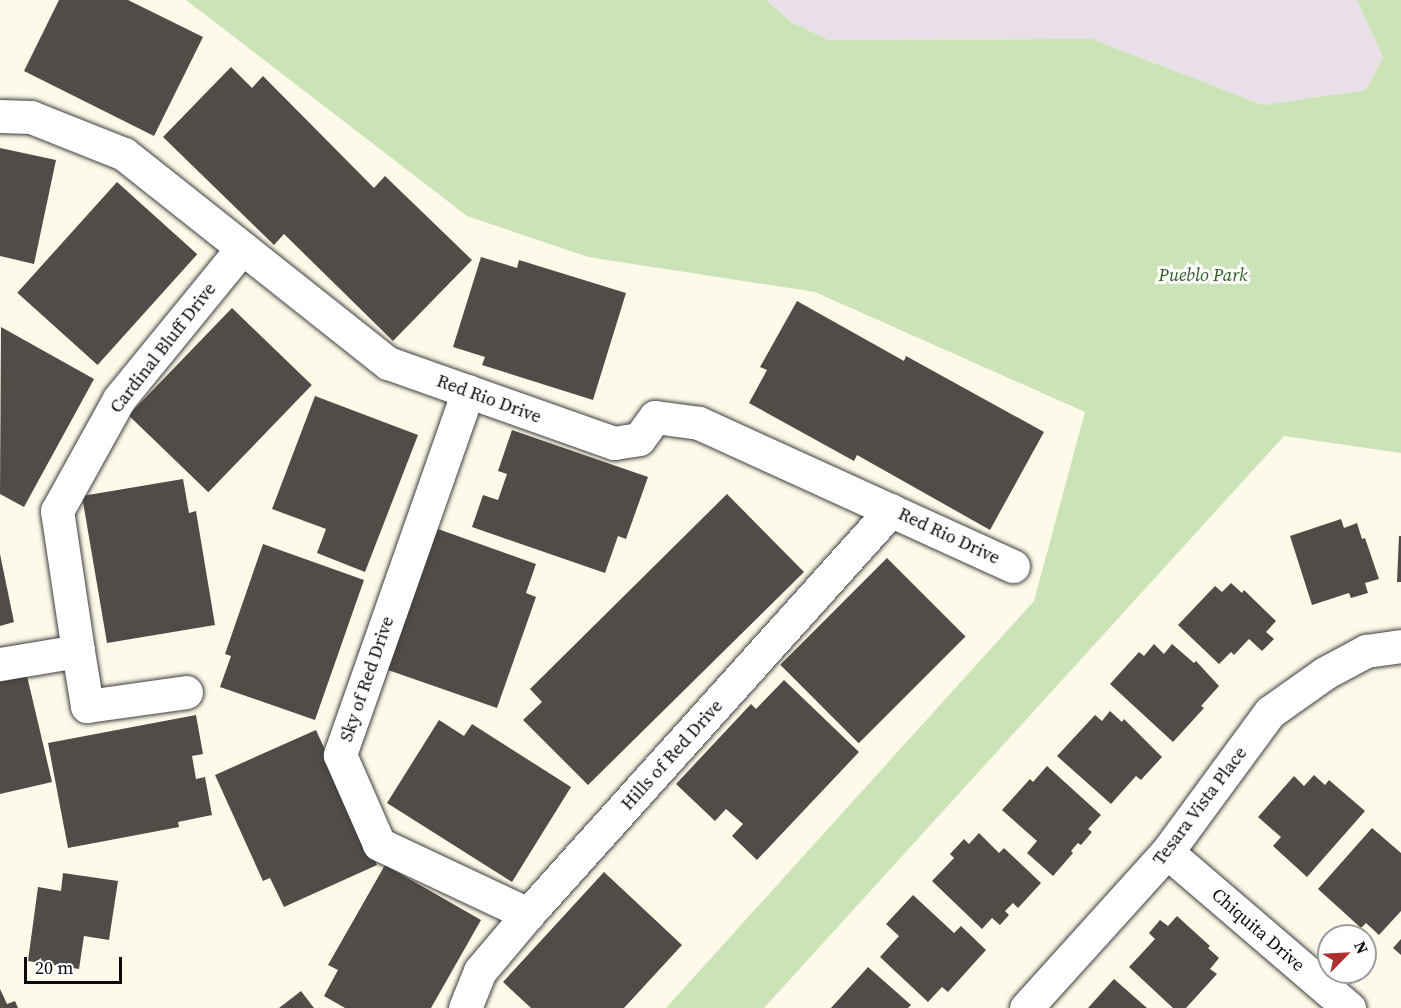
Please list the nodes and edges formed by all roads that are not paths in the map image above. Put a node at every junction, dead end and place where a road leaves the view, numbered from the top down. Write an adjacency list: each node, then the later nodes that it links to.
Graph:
1 (0, 116): 2 (street, Red Rio Drive)
2 (242, 248): 3 (street, Red Rio Drive); 7 (street, Cardinal Bluff Drive)
3 (468, 391): 4 (street, Red Rio Drive); 11 (street, Sky of Red Drive)
4 (891, 510): 5 (street, Red Rio Drive); 11 (street, Hills of Red Drive)
5 (1014, 566)
6 (1401, 646): 10 (street, Tesara Vista Place)
7 (78, 651): 8 (street); 9 (street, Cardinal Bluff Drive)
8 (0, 664)
9 (186, 692)
10 (1167, 852): 13 (street, Tesara Vista Place); 14 (street, Chiquita Drive)
11 (528, 914): 12 (street, Hills of Red Drive)
12 (465, 1008)
13 (1026, 1008)
14 (1349, 1008)

